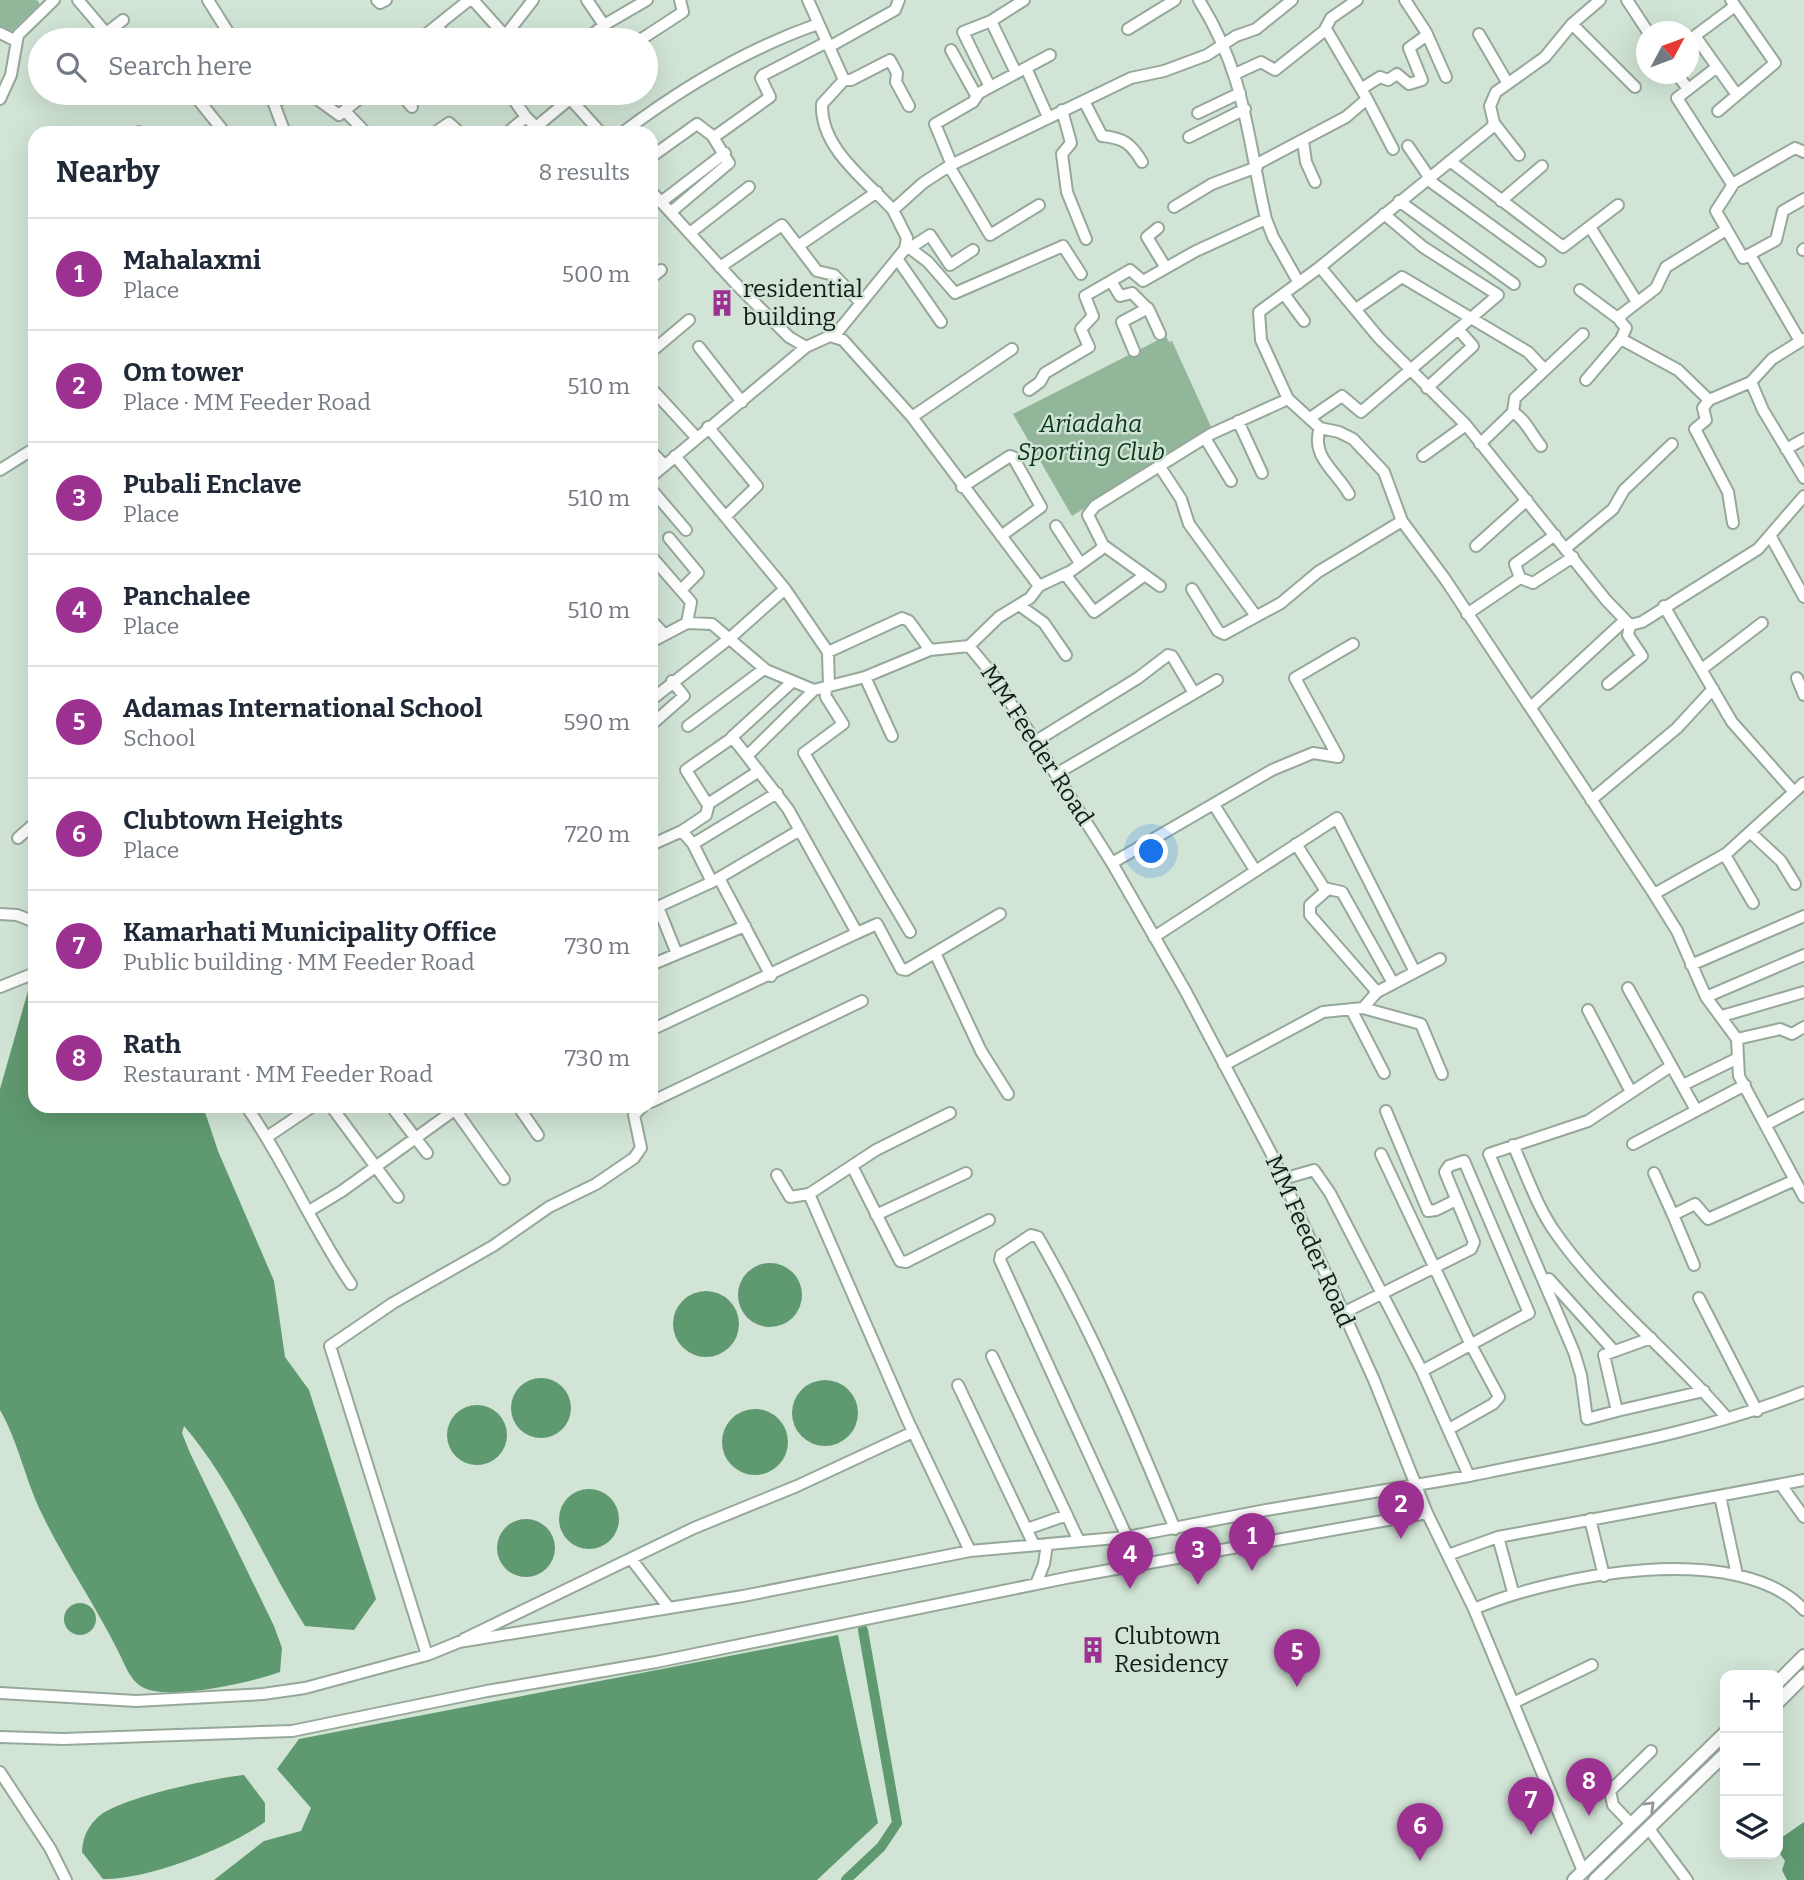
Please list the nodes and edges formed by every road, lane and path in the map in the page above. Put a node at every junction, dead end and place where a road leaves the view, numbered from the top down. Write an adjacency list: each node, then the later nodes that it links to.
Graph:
1 (54, 0): 30 (street)
2 (78, 0): 31 (street)
3 (377, 0): 4 (street)
4 (386, 0)
5 (471, 0): 28 (street); 35 (street)
6 (533, 0): 36 (street)
7 (587, 0): 27 (street)
8 (647, 0): 27 (street)
9 (680, 0): 38 (street)
10 (808, 0): 25 (street)
11 (899, 0): 46 (street)
12 (1024, 0): 23 (street)
13 (1175, 0): 39 (street)
14 (1199, 0): 47 (street)
15 (1292, 0): 47 (street)
16 (1357, 0): 40 (street)
17 (1405, 0): 44 (street)
18 (1600, 0): 26 (street)
19 (1627, 0): 24 (street)
20 (211, 1): 33 (street)
21 (1733, 3): 42 (street); 64 (street)
22 (123, 20): 32 (street)
23 (990, 21): 52 (street); 58 (street)
24 (1641, 21)
25 (818, 24): 46 (street); 90 (street)
26 (1572, 24): 56 (street); 59 (street)
27 (604, 25): 37 (street)
28 (438, 26): 34 (street)
29 (28, 28): 45 (street)
30 (28, 28)
31 (102, 28)
32 (113, 28)
33 (226, 28)
34 (435, 28)
35 (498, 28)
36 (514, 28)
37 (600, 28)
38 (658, 28)
39 (1129, 29)
40 (1326, 29): 53 (street); 62 (street)
41 (0, 33): 45 (street)
42 (1699, 33)
43 (1479, 34): 56 (street)
44 (1427, 35): 54 (street); 62 (street)
45 (16, 41): 65 (street)
46 (828, 44): 55 (street); 91 (street)
47 (1225, 45): 53 (street); 66 (street)
48 (1699, 47): 51 (street)
49 (951, 50): 63 (street)
50 (1050, 55): 52 (street)
51 (1717, 66): 60 (street); 64 (street)
52 (1021, 71): 58 (street); 81 (street)
53 (1235, 74): 61 (street)
54 (1446, 77)
55 (844, 80): 74 (street); 109 (street)
56 (1507, 82): 82 (street)
57 (1684, 84): 60 (street)
58 (990, 87): 63 (street)
59 (1635, 87)
60 (1688, 89): 107 (street)
61 (1240, 93): 76 (street); 79 (street)
62 (1364, 94): 93 (street); 95 (street)
63 (976, 95): 102 (street)
64 (1737, 95): 77 (street)
65 (0, 99)
66 (1084, 101): 75 (street); 101 (street)
67 (202, 105): 83 (street)
68 (275, 105): 84 (street)
69 (325, 105): 78 (street)
70 (353, 105): 78 (street)
71 (518, 105): 80 (street)
72 (559, 105): 88 (street)
73 (575, 105): 89 (street)
74 (909, 106)
75 (1062, 110): 81 (street); 126 (street)
76 (1245, 110): 92 (street); 103 (street)
77 (1717, 111)
78 (346, 112): 85 (street)
79 (1199, 113)
80 (526, 117): 86 (street); 87 (street)
81 (1048, 117): 102 (street)
82 (1494, 123): 99 (street); 100 (street)
83 (219, 126)
84 (282, 126)
85 (359, 126)
86 (516, 126)
87 (535, 126)
88 (537, 126)
89 (592, 126)
90 (631, 126)
91 (713, 137): 96 (street); 98 (street)
92 (1189, 137)
93 (1303, 141): 103 (street); 106 (street)
94 (1408, 146): 105 (street)
95 (1393, 149)
96 (658, 152)
97 (1804, 152): 107 (street)
98 (724, 153): 114 (street); 119 (street)
99 (1519, 155)
100 (1450, 161): 105 (street); 113 (street)
101 (1142, 162)
102 (951, 166): 115 (street); 118 (street)
103 (1257, 166): 117 (street); 121 (street)
104 (1542, 166): 113 (street)
105 (1428, 178): 112 (street); 132 (street)
106 (1315, 182)
107 (1732, 184): 124 (street)
108 (749, 187): 125 (street)
109 (877, 192): 118 (street); 127 (street)
110 (658, 199): 114 (street)
111 (1804, 199): 130 (street)
112 (1399, 201): 120 (street); 139 (street)
113 (1502, 201): 122 (street)
114 (661, 202): 119 (street)
115 (1039, 205)
116 (1618, 205): 122 (street)
117 (1174, 208)
118 (893, 210): 128 (street)
119 (670, 212): 125 (street)
120 (1384, 214): 134 (street); 146 (street)
121 (1266, 219): 135 (street); 138 (street)
122 (1590, 227): 143 (street)
123 (1158, 229): 135 (street)
124 (1726, 230): 130 (street); 143 (street)
125 (690, 233): 133 (street)
126 (1086, 239)
127 (798, 246): 133 (street); 142 (street)
128 (909, 247): 129 (street); 131 (street); 136 (street)
129 (973, 250)
130 (1750, 255): 156 (street)
131 (898, 261): 142 (street); 150 (street)
132 (1540, 261)
133 (720, 267): 159 (street)
134 (1320, 267): 138 (street); 145 (street)
135 (1166, 268): 137 (street)
136 (1081, 274)
137 (1111, 281): 144 (street); 167 (street)
138 (1299, 283): 141 (street)
139 (1514, 284)
140 (1580, 290): 147 (street)
141 (1284, 294): 149 (street); 169 (street)
142 (860, 302): 154 (street)
143 (1637, 302): 147 (street)
144 (1148, 308): 152 (street); 161 (street)
145 (1356, 309): 146 (street); 162 (street)
146 (1470, 319): 151 (street); 163 (street)
147 (1619, 319): 155 (street)
148 (689, 320): 157 (street)
149 (1304, 321)
150 (941, 322)
151 (1458, 329): 162 (street); 166 (street)
152 (1160, 334)
153 (1583, 334): 163 (street)
154 (835, 335): 159 (street); 173 (street)
155 (1621, 339): 164 (street); 170 (street)
156 (1802, 340): 165 (street)
157 (658, 346)
158 (699, 347): 171 (street)
159 (806, 347): 171 (street)
160 (1012, 349): 173 (street)
161 (1134, 351)
162 (1409, 370): 166 (street); 174 (street)
163 (1545, 370): 172 (street)
164 (1586, 380)
165 (1751, 382): 170 (street); 185 (street)
166 (1427, 388): 176 (street)
167 (1029, 390)
168 (658, 396): 179 (street)
169 (1288, 399): 174 (street); 175 (street)
170 (1709, 400): 204 (street)
171 (742, 402): 177 (street)
172 (1513, 412): 182 (street); 184 (street)
173 (912, 417): 197 (street)
174 (1310, 418): 178 (street)
175 (1238, 421): 180 (street); 194 (street)
176 (1466, 425): 182 (street); 188 (street)
177 (708, 427): 179 (street); 202 (street)
178 (1320, 428): 198 (street); 203 (street)
179 (696, 437): 187 (street)
180 (1205, 438): 191 (street); 196 (street)
181 (1804, 439): 185 (street)
182 (1480, 444): 201 (street)
183 (1672, 444): 213 (street)
184 (1541, 446)
185 (1786, 449): 195 (street)
186 (28, 452): 192 (street)
187 (674, 456): 190 (street); 202 (street)
188 (1423, 456)
189 (658, 459): 190 (street)
190 (664, 465): 193 (street)
191 (1160, 467): 211 (street); 230 (street)
192 (0, 470)
193 (658, 471)
194 (1262, 473)
195 (1804, 478)
196 (1231, 481)
197 (962, 487): 208 (street); 208 (street)
198 (1349, 494)
199 (1804, 496): 209 (street)
200 (658, 497): 206 (street)
201 (1527, 500): 207 (street); 212 (street)
202 (727, 516): 223 (street)
203 (1402, 521): 229 (street); 230 (street)
204 (1733, 523)
205 (1056, 526): 214 (street)
206 (686, 530)
207 (1555, 534): 213 (street); 220 (street)
208 (1001, 537): 221 (street)
209 (1771, 537): 219 (street); 228 (street)
210 (669, 538): 225 (street)
211 (1103, 545): 214 (street); 218 (street)
212 (1476, 546)
213 (1569, 552): 220 (street); 232 (street)
214 (1080, 563): 217 (street)
215 (658, 564): 225 (street)
216 (1804, 568): 219 (street)
217 (1065, 574): 218 (street); 221 (street)
218 (1144, 575): 222 (street)
219 (1795, 576): 226 (street)
220 (1520, 578): 229 (street)
221 (1039, 586): 227 (street)
222 (1160, 586)
223 (785, 589): 237 (street); 241 (street)
224 (1192, 589): 230 (street)
225 (681, 590): 231 (street)
226 (1804, 597)
227 (1019, 605): 239 (street); 242 (street)
228 (1664, 606): 232 (street); 244 (street)
229 (1467, 614): 256 (street)
230 (1256, 616)
231 (687, 623): 235 (street); 237 (street)
232 (1627, 623): 250 (street); 256 (street)
233 (1762, 623): 244 (street)
234 (658, 628): 235 (street)
235 (663, 634): 236 (street)
236 (658, 637)
237 (730, 638): 243 (street); 248 (street)
238 (1353, 645): 270 (street)
239 (969, 646): 240 (street); 261 (street, MM Feeder Road)
240 (930, 650): 241 (street); 245 (street)
241 (828, 652): 251 (street)
242 (1066, 655)
243 (764, 669): 249 (street); 258 (street)
244 (1702, 669): 252 (street)
245 (864, 677): 251 (street); 259 (street)
246 (1797, 678): 255 (street)
247 (1217, 680): 253 (street)
248 (672, 681): 254 (street); 257 (street)
249 (792, 682): 251 (street); 260 (street)
250 (1608, 684)
251 (820, 689): 262 (street); 294 (street)
252 (1713, 689): 266 (street); 268 (street)
253 (1194, 693): 261 (street); 264 (street)
254 (658, 694)
255 (1804, 695)
256 (1531, 707): 268 (street)
257 (658, 720)
258 (688, 726)
259 (892, 736)
260 (732, 738): 262 (street); 269 (street)
261 (1036, 741): 264 (street, MM Feeder Road)
262 (747, 756): 263 (street)
263 (759, 771): 267 (street); 269 (street)
264 (1056, 774): 280 (street, MM Feeder Road)
265 (1804, 783): 266 (street)
266 (1794, 792): 274 (street)
267 (777, 793): 272 (street); 277 (street)
268 (1591, 800): 285 (street)
269 (709, 803): 273 (street)
270 (1214, 805): 280 (street); 281 (street)
271 (28, 829): 275 (street)
272 (800, 830): 282 (street); 295 (street)
273 (682, 831): 276 (street); 277 (street)
274 (1751, 833): 279 (street); 283 (street)
275 (18, 838)
276 (658, 842)
277 (693, 844): 282 (street)
278 (1296, 844): 281 (street); 284 (street); 303 (street)
279 (1725, 855): 285 (street); 286 (street)
280 (1112, 863): 296 (street, MM Feeder Road)
281 (1255, 870): 296 (street)
282 (715, 880): 287 (street); 293 (street)
283 (1795, 884)
284 (1327, 890): 306 (street); 309 (street)
285 (1654, 894): 302 (street)
286 (1753, 903)
287 (658, 907)
288 (0, 914): 292 (street)
289 (1000, 914): 297 (street)
290 (1804, 916): 302 (street)
291 (658, 917): 298 (street)
292 (28, 919)
293 (745, 926): 298 (street); 305 (street)
294 (911, 932)
295 (857, 933): 297 (street); 305 (street)
296 (1154, 937): 320 (street, MM Feeder Road)
297 (935, 953): 327 (street)
298 (677, 954): 301 (street)
299 (1804, 955): 311 (street)
300 (1440, 959): 303 (street)
301 (658, 962)
302 (1691, 965): 311 (street)
303 (1415, 972): 306 (street)
304 (28, 976): 307 (street)
305 (771, 976): 316 (street)
306 (1393, 983): 309 (street)
307 (0, 987)
308 (1628, 988): 321 (street)
309 (1377, 992): 313 (street)
310 (1804, 992): 315 (street)
311 (1706, 997): 315 (street)
312 (862, 1001): 328 (street)
313 (1357, 1008): 320 (street); 322 (street); 323 (street)
314 (1588, 1010): 326 (street)
315 (1722, 1016): 318 (street)
316 (658, 1027)
317 (1804, 1027): 318 (street)
318 (1737, 1039): 319 (street)
319 (1736, 1059): 324 (street); 325 (street)
320 (1224, 1065): 355 (street, MM Feeder Road)
321 (1671, 1066): 324 (street); 326 (street)
322 (1384, 1073)
323 (1442, 1074)
324 (1683, 1085): 330 (street)
325 (1745, 1085): 330 (street); 341 (street)
326 (1631, 1092): 345 (street)
327 (1008, 1094)
328 (658, 1099)
329 (1804, 1105): 341 (street)
330 (1696, 1110): 346 (street)
331 (1386, 1111): 360 (street)
332 (950, 1112): 349 (street)
333 (251, 1113): 343 (street)
334 (303, 1113): 343 (street)
335 (336, 1113): 350 (street)
336 (396, 1113): 344 (street)
337 (448, 1113): 344 (street)
338 (460, 1113): 354 (street)
339 (523, 1113): 342 (street)
340 (636, 1113): 412 (street)
341 (1767, 1124): 356 (street)
342 (538, 1135)
343 (267, 1137): 361 (street)
344 (413, 1139): 347 (street); 350 (street)
345 (1513, 1144): 372 (street); 380 (street)
346 (1633, 1144)
347 (426, 1153)
348 (1381, 1154): 366 (street)
349 (852, 1166): 357 (street); 362 (street)
350 (374, 1168): 358 (street); 361 (street)
351 (966, 1173): 362 (street)
352 (1654, 1173): 363 (street)
353 (778, 1175): 357 (street)
354 (504, 1179)
355 (1283, 1179): 369 (street); 371 (street, MM Feeder Road)
356 (1795, 1180): 359 (street); 363 (street)
357 (809, 1194): 384 (street)
358 (398, 1197)
359 (1804, 1197)
360 (1456, 1200): 366 (street); 373 (street)
361 (309, 1210): 368 (street)
362 (876, 1215): 364 (street)
363 (1673, 1215): 365 (street)
364 (989, 1220)
365 (1693, 1265)
366 (1435, 1266): 369 (street); 373 (street)
367 (1549, 1279): 374 (street)
368 (351, 1284)
369 (1382, 1292): 371 (street); 376 (street)
370 (1699, 1298): 381 (street)
371 (1343, 1313): 387 (street, MM Feeder Road)
372 (1651, 1338): 374 (street); 378 (street)
373 (1471, 1345): 376 (street); 383 (street)
374 (1614, 1351): 380 (street)
375 (992, 1356): 391 (street)
376 (1422, 1371): 383 (street)
377 (958, 1385): 395 (street)
378 (1704, 1391): 380 (street); 382 (street)
379 (1804, 1392): 381 (street)
380 (1617, 1411)
381 (1757, 1411): 382 (street)
382 (1727, 1418): 385 (street)
383 (1449, 1429): 385 (street)
384 (913, 1432): 401 (street); 403 (street)
385 (1469, 1476): 387 (street)
386 (1804, 1480): 388 (street)
387 (1417, 1485): 390 (street, MM Feeder Road); 394 (street)
388 (1781, 1485): 389 (street); 392 (street)
389 (1720, 1496): 393 (street); 404 (street)
390 (1427, 1513): 402 (street, MM Feeder Road); 406 (street)
391 (1067, 1515): 395 (street); 398 (street)
392 (1804, 1517)
393 (1590, 1518): 397 (street); 405 (street)
394 (1175, 1529): 396 (street); 396 (street)
395 (1027, 1530): 400 (street)
396 (1127, 1537): 398 (street)
397 (1498, 1538): 402 (street); 407 (street)
398 (1079, 1541): 399 (street)
399 (1047, 1544): 400 (street); 406 (street)
400 (1034, 1545): 401 (street)
401 (970, 1551): 408 (street)
402 (1448, 1555): 409 (street, MM Feeder Road)
403 (632, 1560): 408 (street); 411 (street)
404 (1737, 1575): 405 (street); 410 (street)
405 (1604, 1576): 407 (street)
406 (1036, 1584): 420 (street)
407 (1513, 1592): 409 (street)
408 (669, 1608): 411 (street)
409 (1474, 1609): 419 (street, MM Feeder Road)
410 (1804, 1610)
411 (459, 1642): 412 (street)
412 (427, 1655): 417 (street)
413 (1804, 1656): 416 (main road)
414 (1592, 1665): 419 (street)
415 (1804, 1676): 418 (main road)
416 (1783, 1677)
417 (0, 1693)
418 (1783, 1697)
419 (1513, 1703): 427 (street, MM Feeder Road)
420 (0, 1737)
421 (1720, 1738): 425 (main road, one-way to 421)
422 (1651, 1751): 425 (street)
423 (1720, 1759): 426 (main road)
424 (0, 1772): 428 (street)
425 (1631, 1824): 427 (main road)
426 (1649, 1829): 427 (main road); 429 (street)
427 (1586, 1878)
428 (66, 1880)
429 (1686, 1880)

